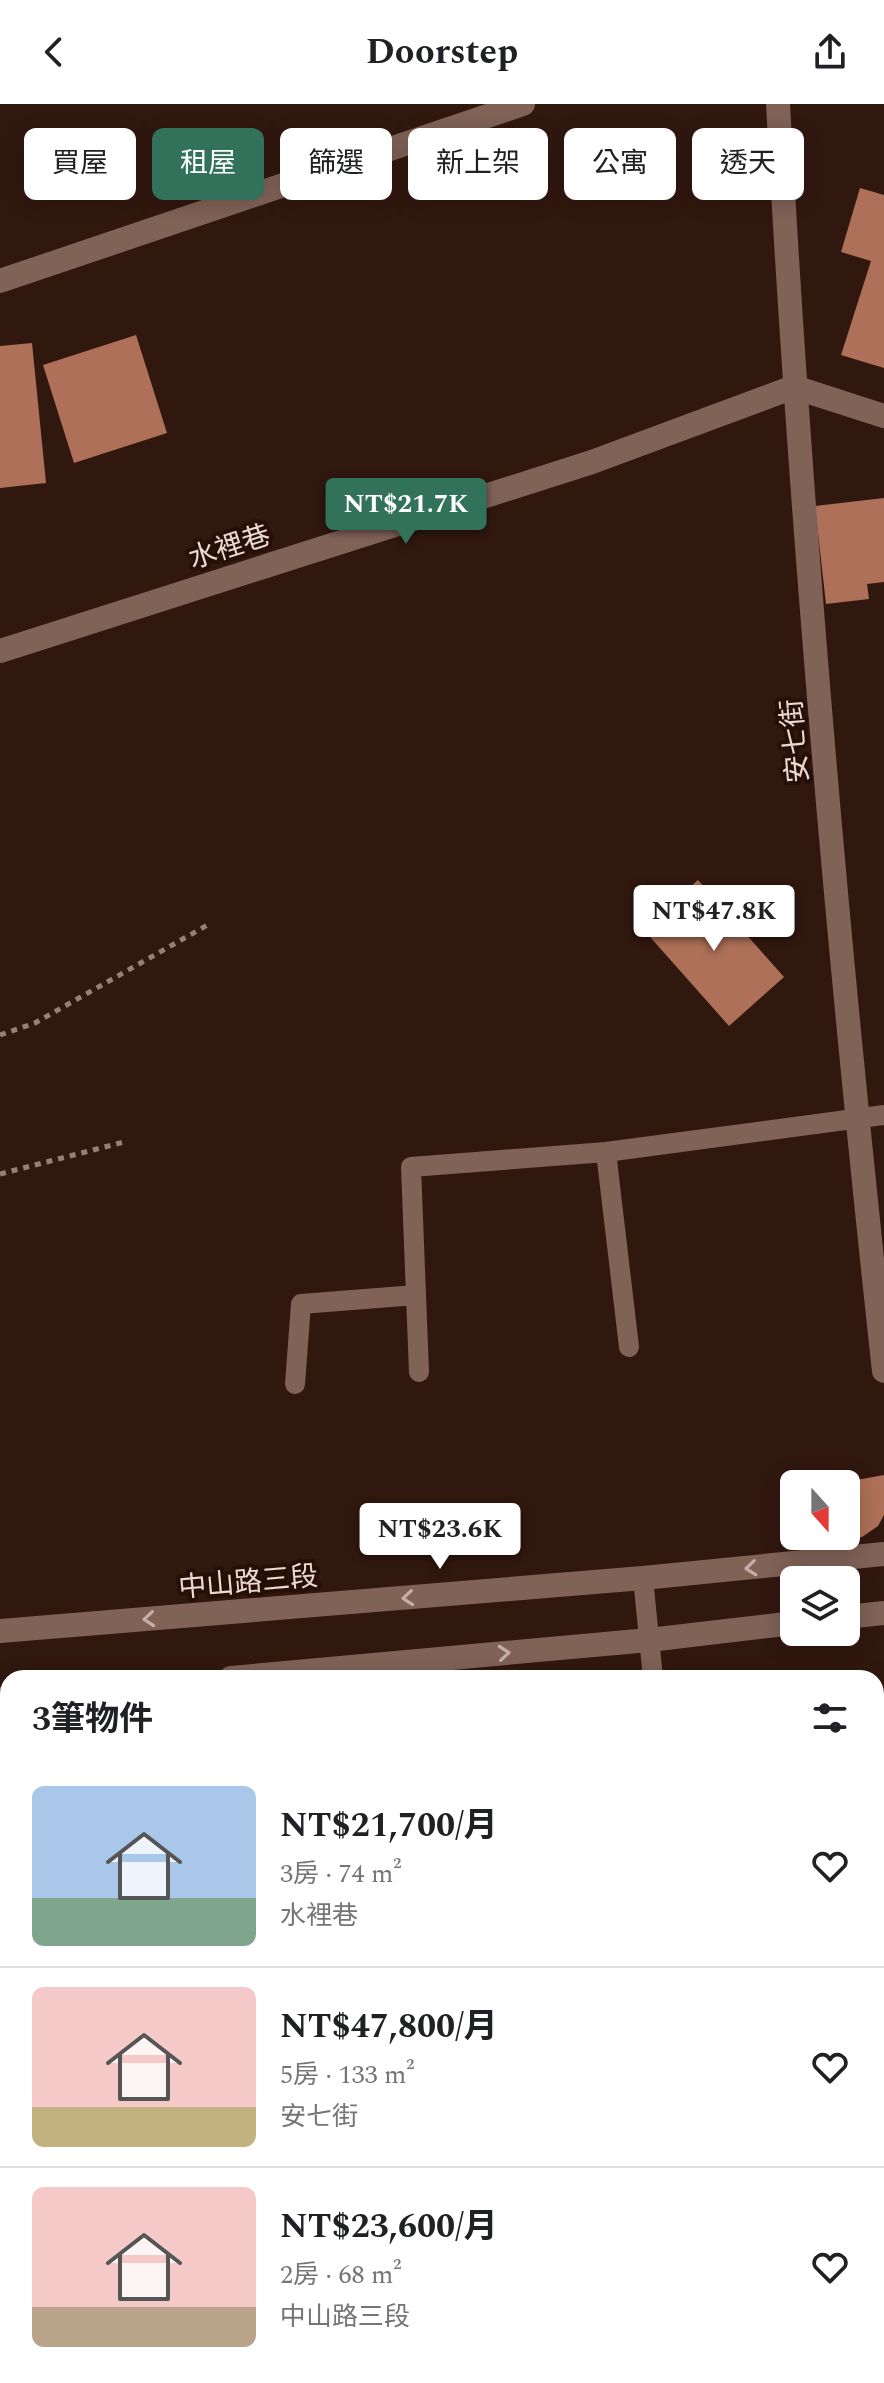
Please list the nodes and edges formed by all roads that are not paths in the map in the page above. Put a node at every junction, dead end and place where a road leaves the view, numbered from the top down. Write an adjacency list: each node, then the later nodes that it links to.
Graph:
1 (523, 104): 3 (street)
2 (778, 104): 4 (street, 安七街)
3 (0, 281)
4 (794, 387): 5 (street); 6 (street, 水裡巷); 8 (street, 安七街)
5 (884, 416)
6 (0, 651)
7 (884, 1115): 8 (lane)
8 (856, 1117): 9 (lane); 12 (street, 安七街)
9 (606, 1152): 10 (lane); 11 (lane)
10 (416, 1295): 13 (lane); 14 (lane)
11 (629, 1347)
12 (884, 1371)
13 (419, 1372)
14 (295, 1384)
15 (884, 1554): 16 (street, 中山路三段, one-way to 16)
16 (643, 1578): 20 (street, 中山路三段, one-way to 20); 21 (lane)
17 (884, 1613): 18 (street)
18 (860, 1616)
19 (780, 1625): 21 (street)
20 (0, 1631)
21 (649, 1640): 22 (street, one-way to 21); 23 (lane)
22 (319, 1670)
23 (652, 1670)

